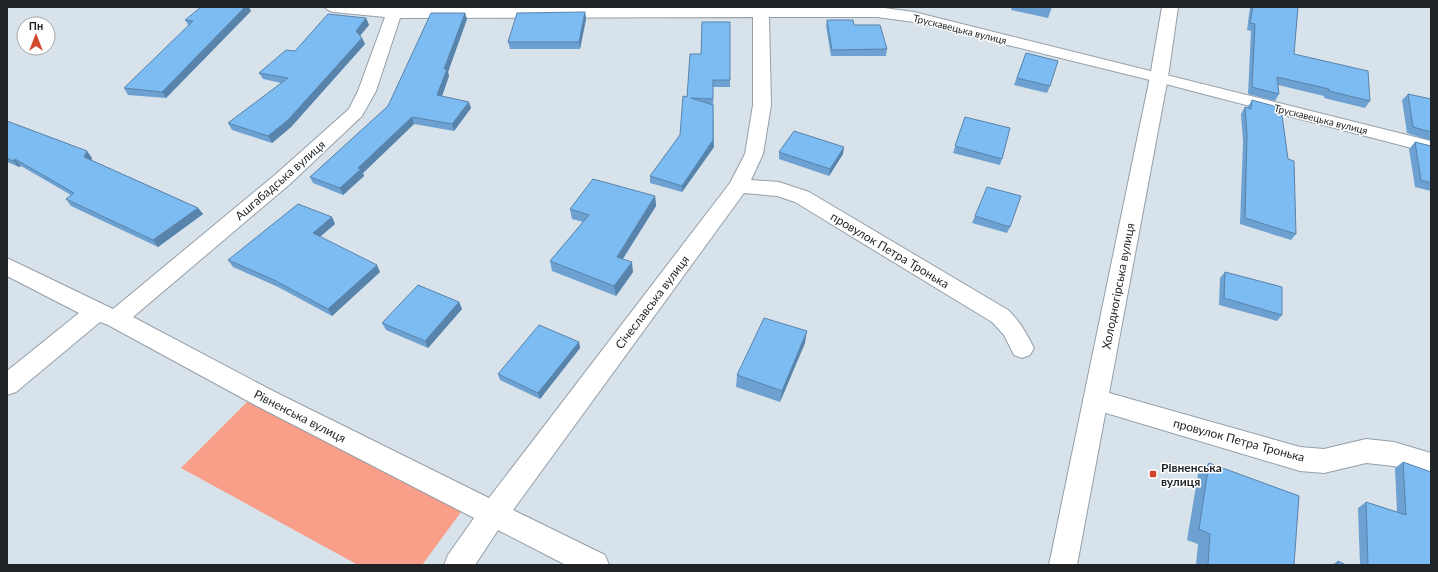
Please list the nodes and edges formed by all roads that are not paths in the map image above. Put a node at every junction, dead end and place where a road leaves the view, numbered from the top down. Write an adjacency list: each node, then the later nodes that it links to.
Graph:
1 (333, 7): 3 (street, Трускавецька вулиця)
2 (1170, 7): 5 (street, Холодногірська вулиця)
3 (394, 10): 4 (street, Трускавецька вулиця); 9 (street, Ашгабадська вулиця)
4 (761, 10): 5 (street, Трускавецька вулиця); 7 (street, Січеславська вулиця)
5 (1159, 77): 6 (street, Трускавецька вулиця); 12 (street, Холодногірська вулиця)
6 (1431, 147)
7 (739, 186): 10 (street, провулок Петра Тронька); 14 (street, Січеславська вулиця)
8 (7, 266): 9 (street, Рівненська вулиця)
9 (106, 315): 11 (street, Ашгабадська вулиця); 14 (street, Рівненська вулиця)
10 (1022, 348)
11 (7, 385)
12 (1095, 400): 13 (street, провулок Петра Тронька); 17 (street, Холодногірська вулиця)
13 (1431, 465)
14 (493, 515): 15 (street, Січеславська вулиця); 16 (street, Рівненська вулиця)
15 (458, 565)
16 (594, 565)
17 (1063, 565)

